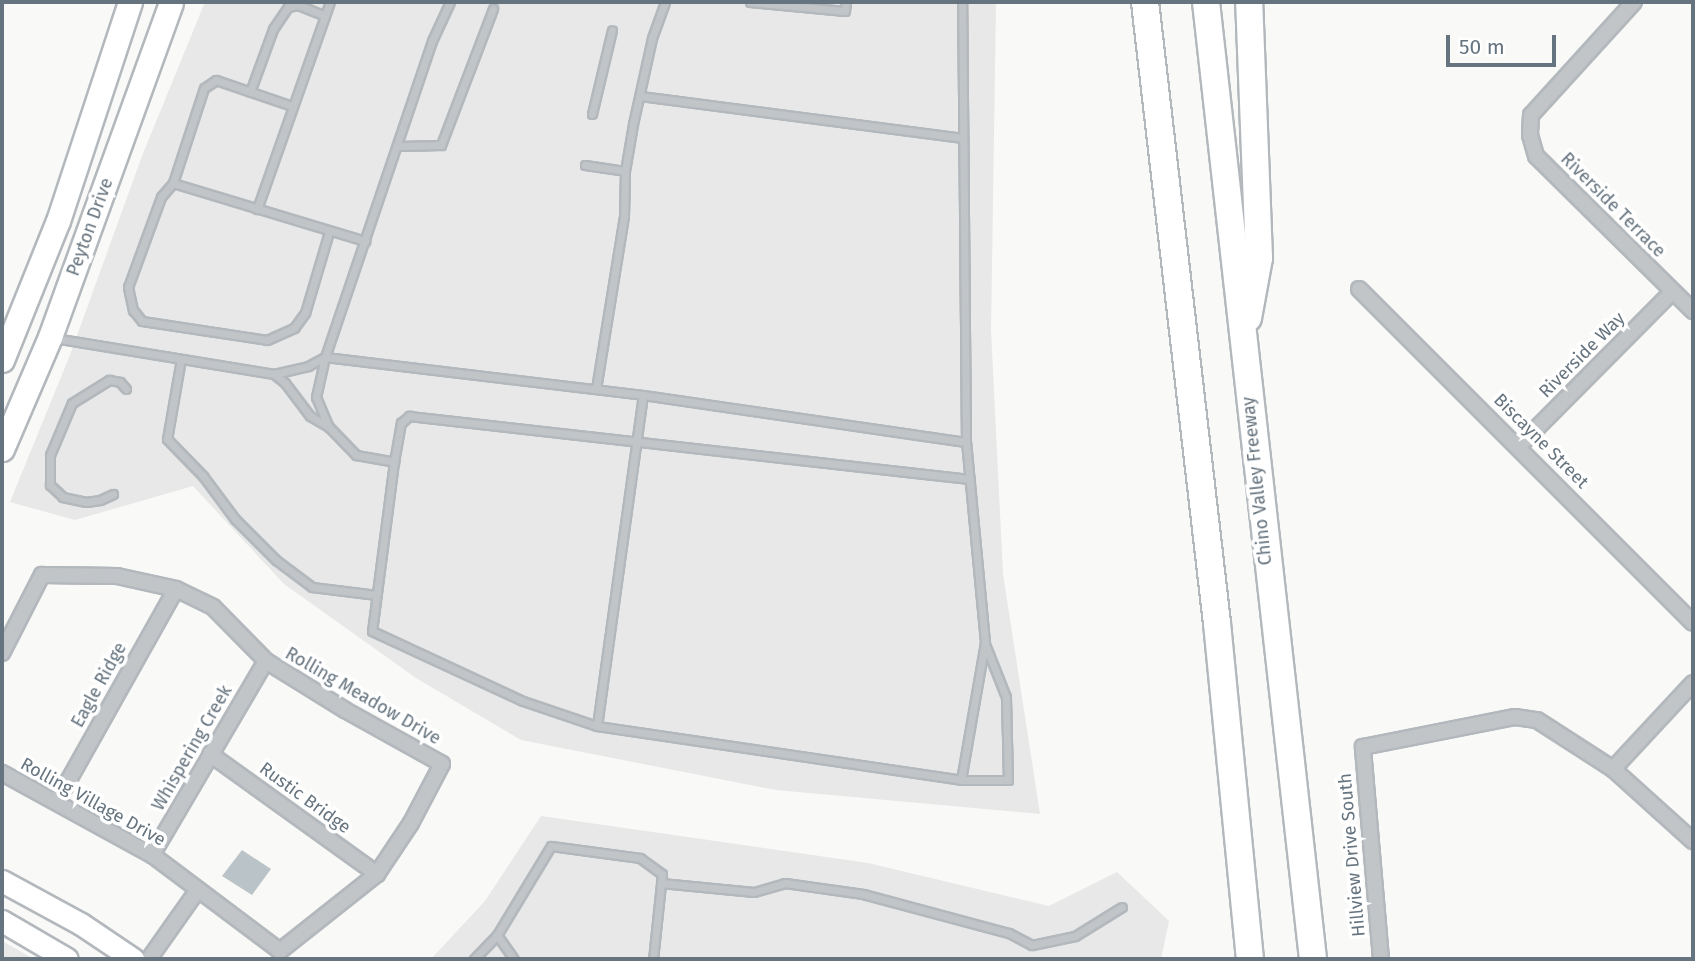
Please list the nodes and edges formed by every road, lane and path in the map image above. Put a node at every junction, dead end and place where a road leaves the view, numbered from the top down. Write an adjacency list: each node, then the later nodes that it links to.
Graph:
1 (130, 2): 35 (main road, Peyton Drive)
2 (171, 2): 31 (main road, Peyton Drive)
3 (330, 2): 14 (lane)
4 (450, 2): 21 (lane)
5 (665, 2): 17 (lane)
6 (750, 2): 7 (lane)
7 (846, 2)
8 (962, 2): 20 (lane)
9 (1145, 2): 76 (highway)
10 (1206, 2): 32 (highway, Chino Valley Freeway)
11 (1249, 2): 32 (highway)
12 (1634, 2): 29 (street, Riverside Terrace)
13 (493, 9): 21 (lane)
14 (325, 16): 16 (lane); 18 (lane)
15 (612, 30): 19 (lane)
16 (250, 92): 18 (lane); 24 (lane)
17 (639, 96): 20 (lane); 23 (lane)
18 (292, 106): 25 (lane)
19 (592, 114)
20 (963, 138): 41 (lane)
21 (399, 146): 27 (lane)
22 (585, 165): 23 (lane)
23 (625, 171): 38 (lane)
24 (173, 183): 25 (lane); 26 (lane)
25 (257, 209): 26 (lane)
26 (329, 232): 27 (lane)
27 (365, 241): 33 (lane)
28 (1359, 289): 43 (street, Biscayne Street)
29 (1673, 291): 30 (street, Riverside Terrace); 43 (street, Riverside Way)
30 (1693, 311)
31 (50, 337): 34 (lane); 44 (main road, Peyton Drive)
32 (1243, 351): 77 (highway, Chino Valley Freeway)
33 (325, 357): 36 (lane); 38 (lane); 40 (lane)
34 (181, 359): 36 (lane); 49 (lane)
35 (2, 360)
36 (274, 374): 40 (lane)
37 (126, 389): 47 (lane)
38 (596, 389): 39 (lane)
39 (643, 395): 41 (lane); 42 (lane)
40 (329, 427): 45 (lane)
41 (966, 442): 46 (lane)
42 (636, 443): 45 (lane); 46 (lane); 55 (lane)
43 (1518, 446): 50 (street, Biscayne Street)
44 (2, 449)
45 (394, 462): 49 (lane)
46 (969, 479): 51 (lane)
47 (113, 494)
48 (176, 589): 52 (street, Rolling Meadow Drive); 53 (street, Rolling Meadow Drive); 60 (street, Eagle Ridge)
49 (377, 594): 55 (lane)
50 (1693, 623)
51 (985, 642): 59 (lane); 59 (lane)
52 (2, 653)
53 (267, 661): 56 (street, Whispering Creek); 63 (street, Rolling Meadow Drive)
54 (1693, 683): 57 (street)
55 (597, 726): 59 (lane)
56 (210, 754): 62 (street, Whispering Creek); 63 (street, Rustic Bridge)
57 (1613, 769): 61 (street); 78 (street, Hillview Drive South)
58 (2, 773): 60 (street, Rolling Village Drive)
59 (961, 780)
60 (57, 801): 62 (street, Rolling Village Drive)
61 (1693, 841)
62 (152, 855): 66 (street, Rolling Village Drive)
63 (377, 874): 66 (street, Rolling Village Drive)
64 (2, 881): 71 (main road)
65 (662, 883): 67 (lane); 69 (lane); 75 (lane)
66 (197, 891): 72 (street)
67 (1122, 907)
68 (2, 921): 70 (main road)
69 (497, 935): 73 (lane); 74 (lane)
70 (67, 959)
71 (133, 959)
72 (149, 959)
73 (474, 959)
74 (514, 959)
75 (653, 959)
76 (1250, 959)
77 (1313, 959)
78 (1381, 959)

